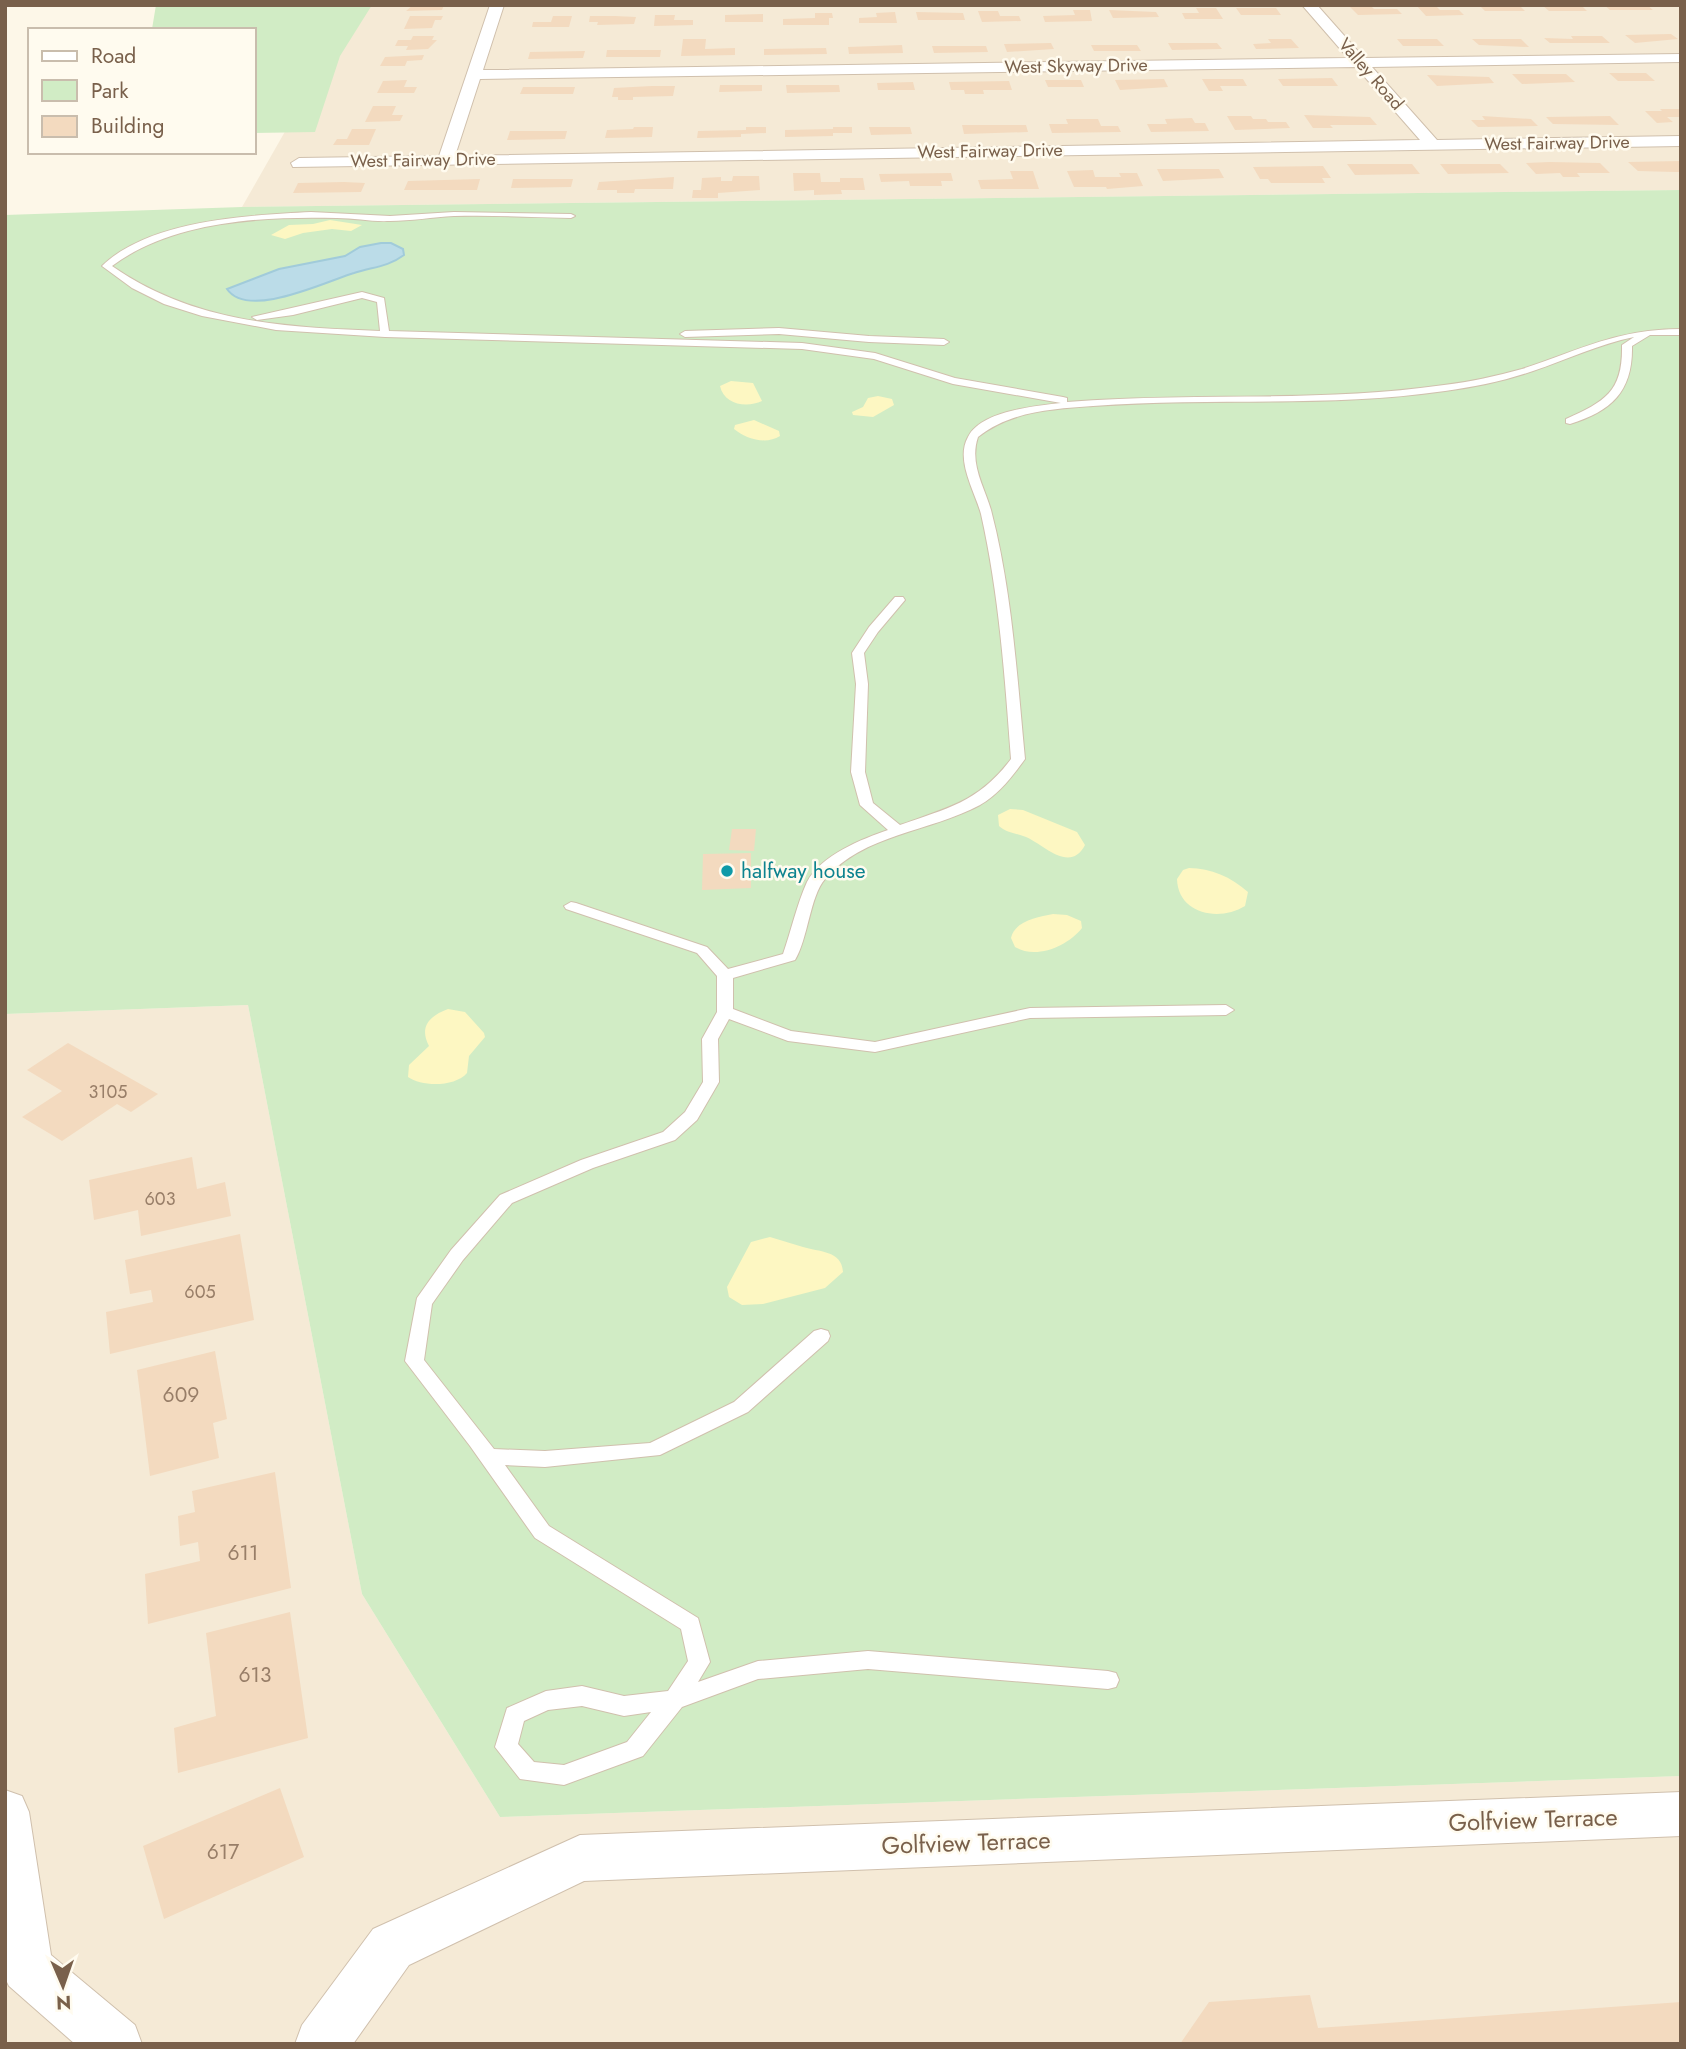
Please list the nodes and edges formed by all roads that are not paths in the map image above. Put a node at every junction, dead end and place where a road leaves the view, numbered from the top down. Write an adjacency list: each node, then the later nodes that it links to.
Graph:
1 (499, 5): 5 (street)
2 (1309, 5): 4 (street, Valley Road)
3 (1681, 58): 4 (street, West Skyway Drive)
4 (1361, 61): 5 (street, West Skyway Drive); 7 (street, Valley Road)
5 (472, 75): 8 (street)
6 (1681, 141): 7 (street, West Fairway Drive)
7 (1433, 145): 8 (street, West Fairway Drive)
8 (446, 159): 9 (street, West Fairway Drive)
9 (299, 163)
10 (571, 216): 11 (lane)
11 (220, 318): 14 (lane); 14 (lane)
12 (1652, 332): 13 (lane); 20 (lane); 22 (lane)
13 (1681, 332)
14 (384, 334): 17 (lane)
15 (869, 340): 16 (lane); 17 (lane); 18 (lane)
16 (944, 342)
17 (674, 343): 18 (lane)
18 (874, 356): 19 (lane)
19 (1002, 390): 20 (lane); 21 (lane)
20 (1079, 402): 21 (lane)
21 (1017, 411): 24 (lane)
22 (1570, 421)
23 (899, 600): 24 (lane)
24 (897, 830): 26 (lane)
25 (571, 906): 26 (lane)
26 (725, 975): 28 (lane)
27 (1226, 1010): 28 (lane)
28 (725, 1012): 30 (lane)
29 (821, 1336): 30 (lane)
30 (488, 1457): 32 (lane)
31 (1108, 1680): 32 (lane)
32 (674, 1700): 32 (lane)
33 (5, 1812): 35 (street)
34 (1681, 1814): 36 (street, Golfview Terrace)
35 (116, 2044)
36 (321, 2044)

